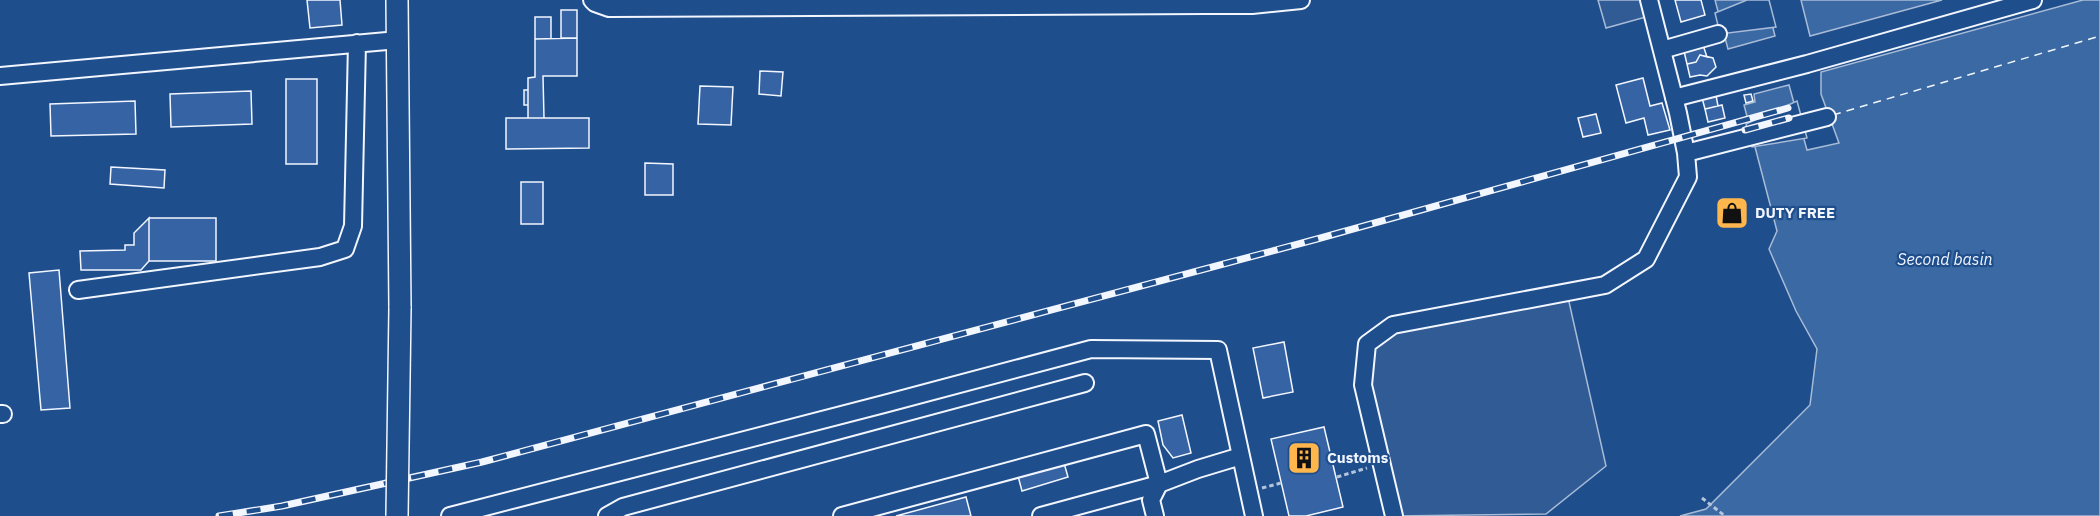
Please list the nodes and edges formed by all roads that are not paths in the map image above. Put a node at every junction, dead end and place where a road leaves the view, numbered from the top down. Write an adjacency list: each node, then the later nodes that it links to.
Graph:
1 (397, 0): 7 (main road)
2 (592, 0): 3 (street)
3 (1301, 0)
4 (1649, 0): 9 (street)
5 (2033, 0): 11 (street)
6 (1719, 34): 9 (street)
7 (398, 40): 8 (street); 18 (main road, bridge)
8 (357, 44): 10 (street); 14 (street)
9 (1662, 50): 11 (street)
10 (0, 76)
11 (1674, 98): 13 (street)
12 (1827, 117): 13 (street)
13 (1686, 153): 25 (street)
14 (78, 290)
15 (1085, 382): 20 (street)
16 (1241, 456): 17 (street); 19 (street); 24 (street)
17 (1159, 484): 21 (street); 22 (street); 23 (street)
18 (397, 516)
19 (450, 516)
20 (608, 516)
21 (842, 516)
22 (1041, 516)
23 (1155, 516)
24 (1254, 516)
25 (1394, 516)

